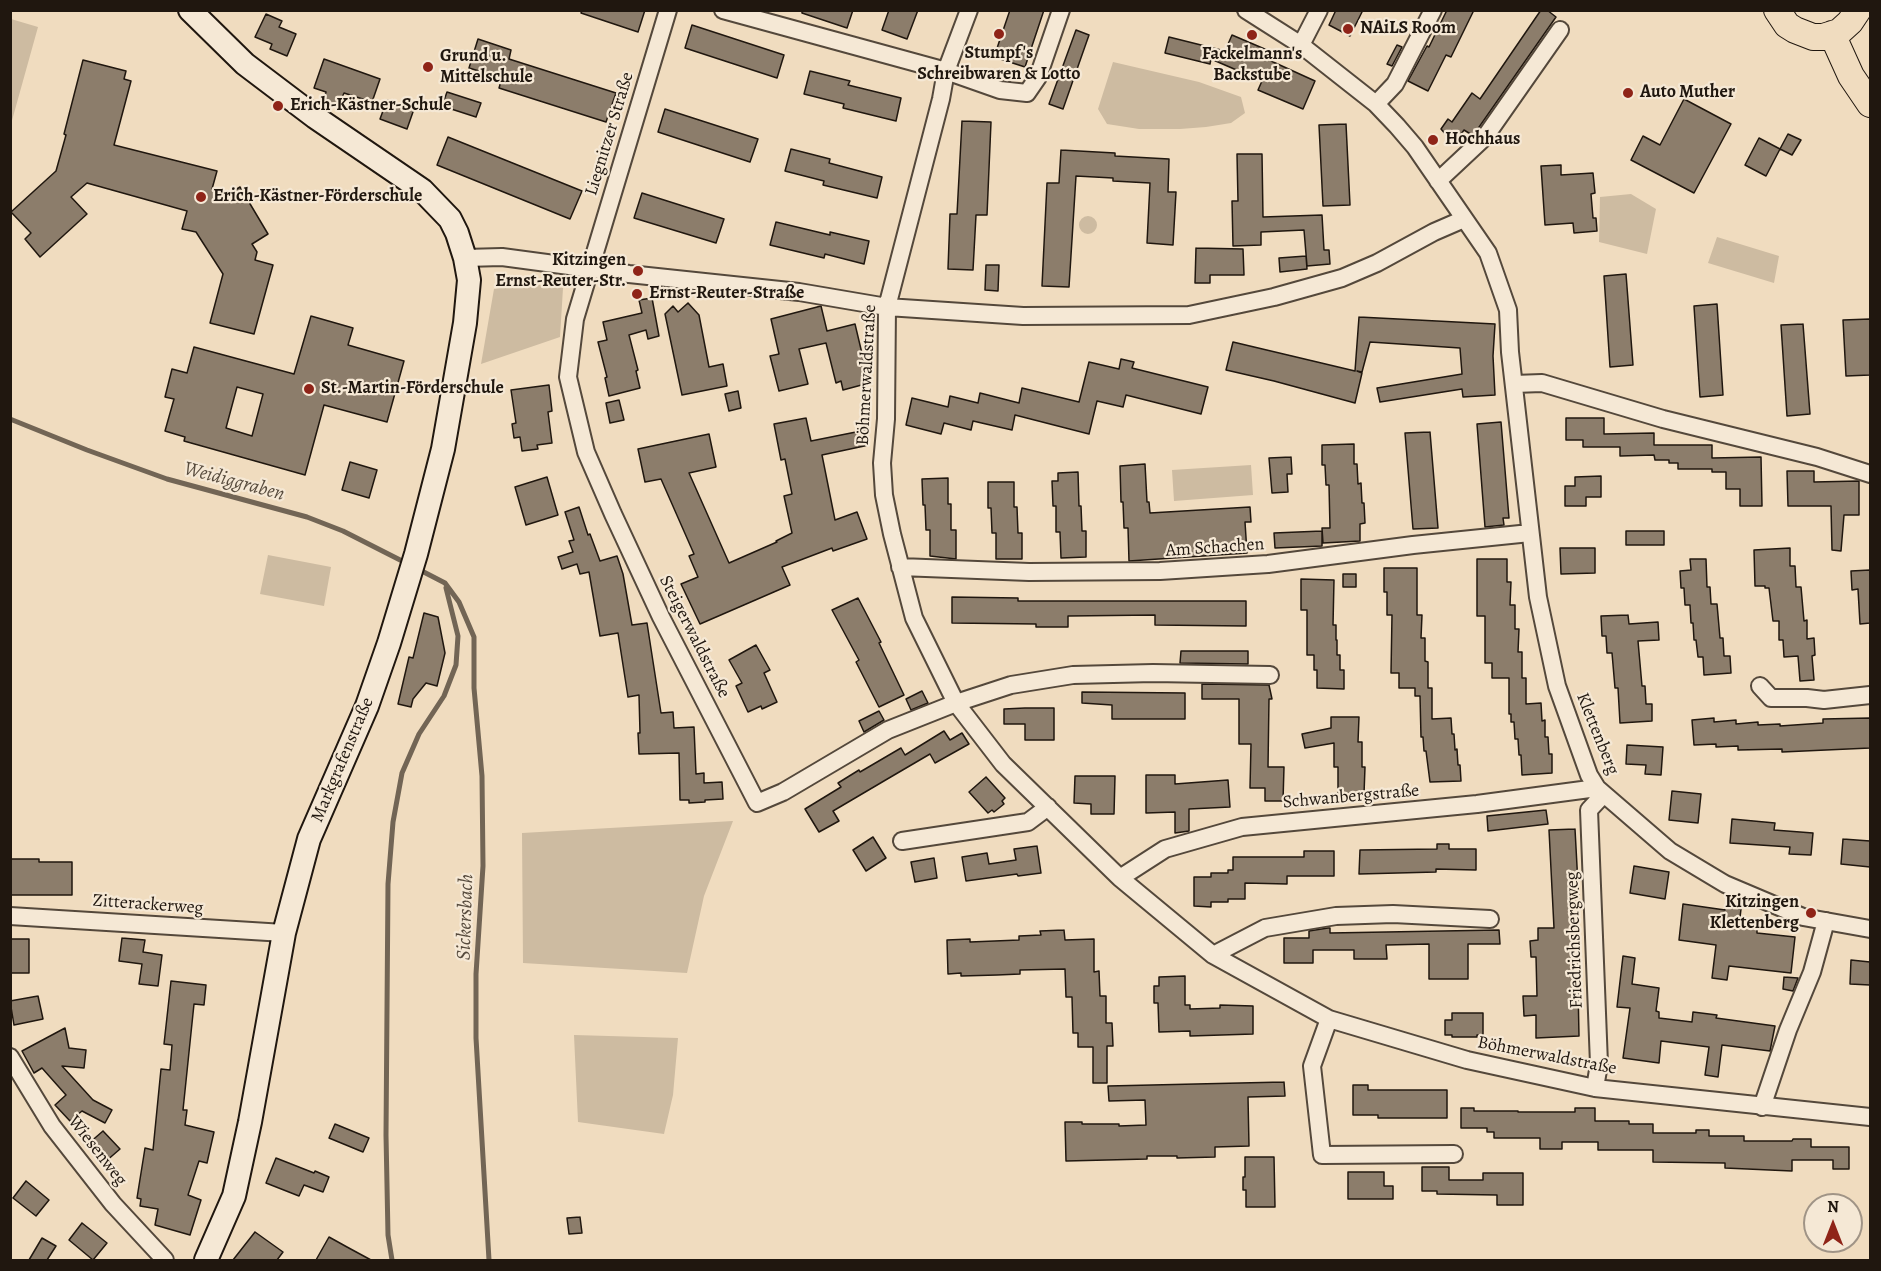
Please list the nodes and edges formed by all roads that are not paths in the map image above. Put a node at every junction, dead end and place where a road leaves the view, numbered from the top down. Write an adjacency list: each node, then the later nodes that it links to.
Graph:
1 (190, 10): 19 (street, Markgrafenstraße)
2 (668, 10): 20 (street, Liegnitzer Straße)
3 (723, 10): 14 (street)
4 (969, 10): 14 (street, Böhmerwaldstraße)
5 (1061, 10): 14 (street)
6 (1246, 10): 13 (street, Klettenberg)
7 (1320, 10): 13 (street)
8 (1433, 10): 15 (street)
9 (1778, 10): 12 (main road)
10 (1858, 10): 12 (main road)
11 (1560, 30): 17 (street)
12 (1832, 34): 16 (main road)
13 (1301, 45): 15 (street, Klettenberg)
14 (946, 71): 21 (street, Böhmerwaldstraße)
15 (1376, 104): 17 (street, Klettenberg)
16 (1870, 104)
17 (1438, 181): 18 (street, Klettenberg)
18 (1464, 219): 21 (street); 22 (street, Klettenberg)
19 (465, 258): 20 (street); 38 (street, Markgrafenstraße)
20 (590, 269): 21 (street); 29 (street, Steigerwaldstraße)
21 (887, 307): 25 (street, Böhmerwaldstraße)
22 (1514, 384): 23 (street); 24 (street, Klettenberg)
23 (1870, 474)
24 (1530, 532): 25 (street, Am Schachen); 30 (street, Klettenberg)
25 (900, 567): 29 (street, Böhmerwaldstraße)
26 (1270, 675): 29 (street)
27 (1760, 686): 28 (street)
28 (1870, 695)
29 (956, 702): 31 (street, Böhmerwaldstraße)
30 (1600, 792): 33 (street, Schwanbergstraße); 36 (street, Klettenberg); 42 (street, Friedrichsbergweg)
31 (1048, 807): 32 (street); 33 (street, Böhmerwaldstraße)
32 (902, 841)
33 (1120, 878): 39 (street, Böhmerwaldstraße)
34 (10, 916): 38 (street, Zitterackerweg)
35 (1490, 919): 39 (street)
36 (1826, 921): 37 (street, Klettenberg); 43 (street)
37 (1870, 929)
38 (284, 933): 47 (street, Markgrafenstraße)
39 (1213, 955): 40 (street, Böhmerwaldstraße)
40 (1329, 1019): 42 (street, Böhmerwaldstraße); 45 (street)
41 (10, 1057): 46 (street, Wiesenweg)
42 (1595, 1088): 43 (street, Böhmerwaldstraße)
43 (1762, 1107): 44 (street, Böhmerwaldstraße)
44 (1870, 1117)
45 (1454, 1154)
46 (165, 1260)
47 (206, 1260)

